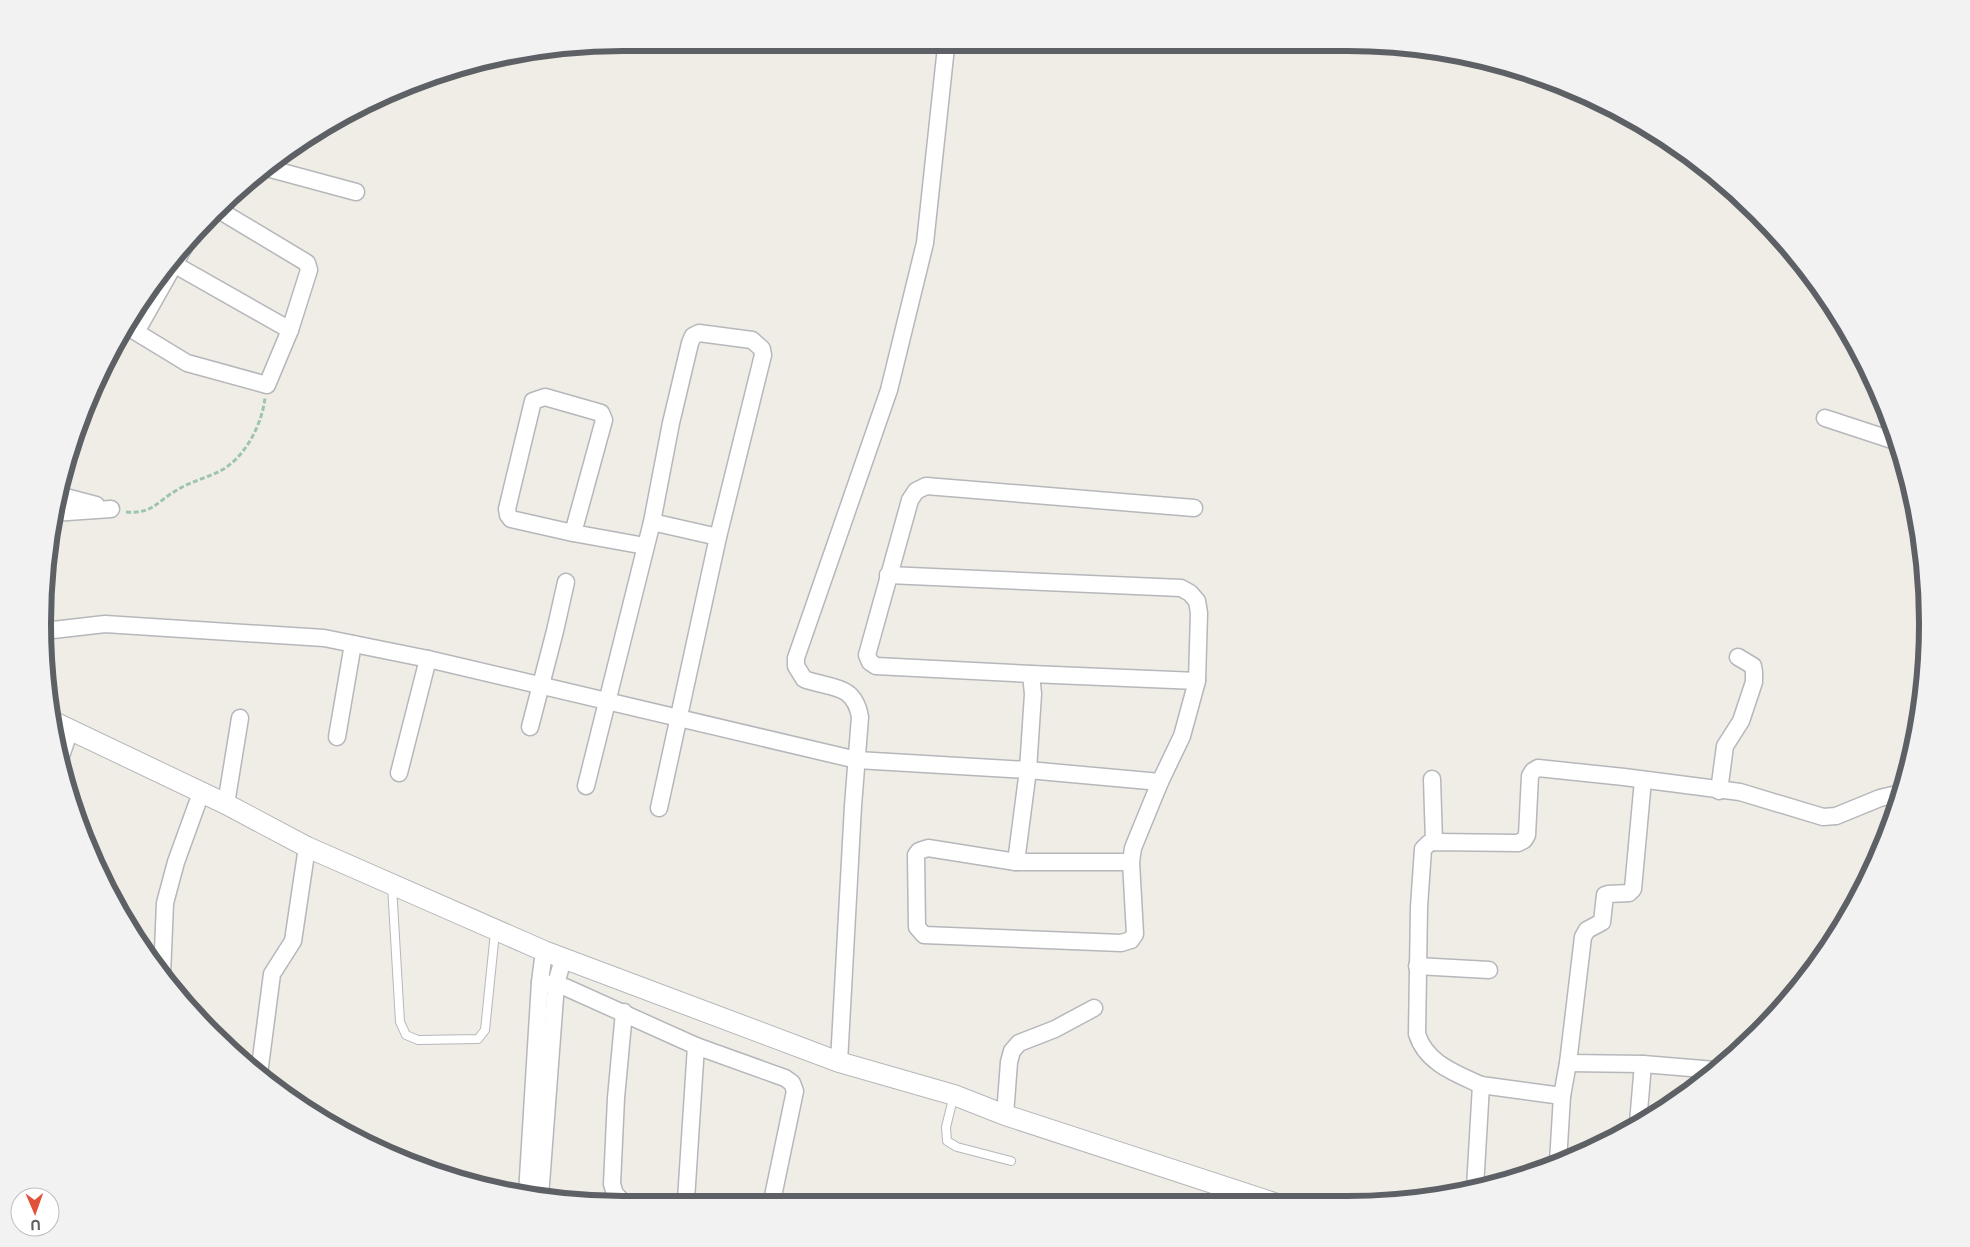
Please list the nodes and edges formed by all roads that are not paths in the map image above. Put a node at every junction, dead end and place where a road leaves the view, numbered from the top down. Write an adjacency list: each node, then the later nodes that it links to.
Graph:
1 (946, 51): 34 (street)
2 (275, 170): 3 (street)
3 (356, 192)
4 (225, 214): 9 (street)
5 (177, 266): 9 (street)
6 (155, 296): 7 (street)
7 (147, 308)
8 (133, 329): 9 (street)
9 (290, 330)
10 (1825, 418): 11 (street)
11 (1887, 439)
12 (66, 497): 14 (street)
13 (1194, 508): 19 (street)
14 (62, 512)
15 (652, 522): 17 (street); 17 (street); 18 (street)
16 (573, 533): 16 (street); 18 (street)
17 (718, 537): 30 (street)
18 (645, 546): 28 (street)
19 (888, 575): 25 (street); 26 (street)
20 (566, 582): 27 (street)
21 (51, 630): 22 (street)
22 (354, 644): 24 (street); 33 (street)
23 (1738, 657): 41 (street)
24 (428, 659): 27 (street); 36 (street)
25 (1031, 674): 26 (street); 35 (street)
26 (1197, 681): 39 (street)
27 (540, 685): 28 (street); 32 (street)
28 (608, 701): 30 (street); 40 (street)
29 (240, 718): 44 (street)
30 (678, 719): 34 (street); 45 (street)
31 (63, 727): 42 (street)
32 (530, 727)
33 (337, 737)
34 (857, 760): 35 (street); 61 (street)
35 (1028, 770): 39 (street); 48 (street)
36 (399, 773)
37 (1432, 779): 46 (street)
38 (1643, 780): 41 (street); 46 (street); 62 (street)
39 (1160, 782): 49 (street)
40 (586, 786)
41 (1719, 790): 43 (street)
42 (200, 793): 44 (street); 54 (street)
43 (1892, 795)
44 (226, 804): 47 (street)
45 (659, 808)
46 (1434, 842): 55 (street)
47 (307, 847): 50 (street); 64 (street)
48 (1016, 862): 49 (street); 49 (street)
49 (1131, 862)
50 (392, 884): 51 (street); 51 (lane)
51 (495, 931): 52 (street)
52 (544, 951): 53 (street); 57 (street)
53 (563, 958): 57 (street); 61 (street)
54 (163, 962)
55 (1417, 966): 56 (street); 66 (street)
56 (1489, 970)
57 (548, 983): 59 (street); 74 (street); 75 (street)
58 (1094, 1008): 69 (street)
59 (624, 1012): 60 (street); 76 (street)
60 (696, 1046): 77 (street); 78 (street)
61 (838, 1062): 67 (street)
62 (1568, 1064): 63 (street); 68 (street)
63 (1643, 1064): 65 (street); 70 (street)
64 (260, 1065)
65 (1705, 1069)
66 (1481, 1085): 68 (street); 73 (street)
67 (954, 1095): 69 (street); 72 (lane)
68 (1562, 1096): 71 (street)
69 (1005, 1115): 79 (street)
70 (1639, 1115)
71 (1558, 1154)
72 (1011, 1161)
73 (1475, 1181)
74 (528, 1188)
75 (540, 1190)
76 (617, 1196)
77 (686, 1196)
78 (773, 1196)
79 (1253, 1196)

